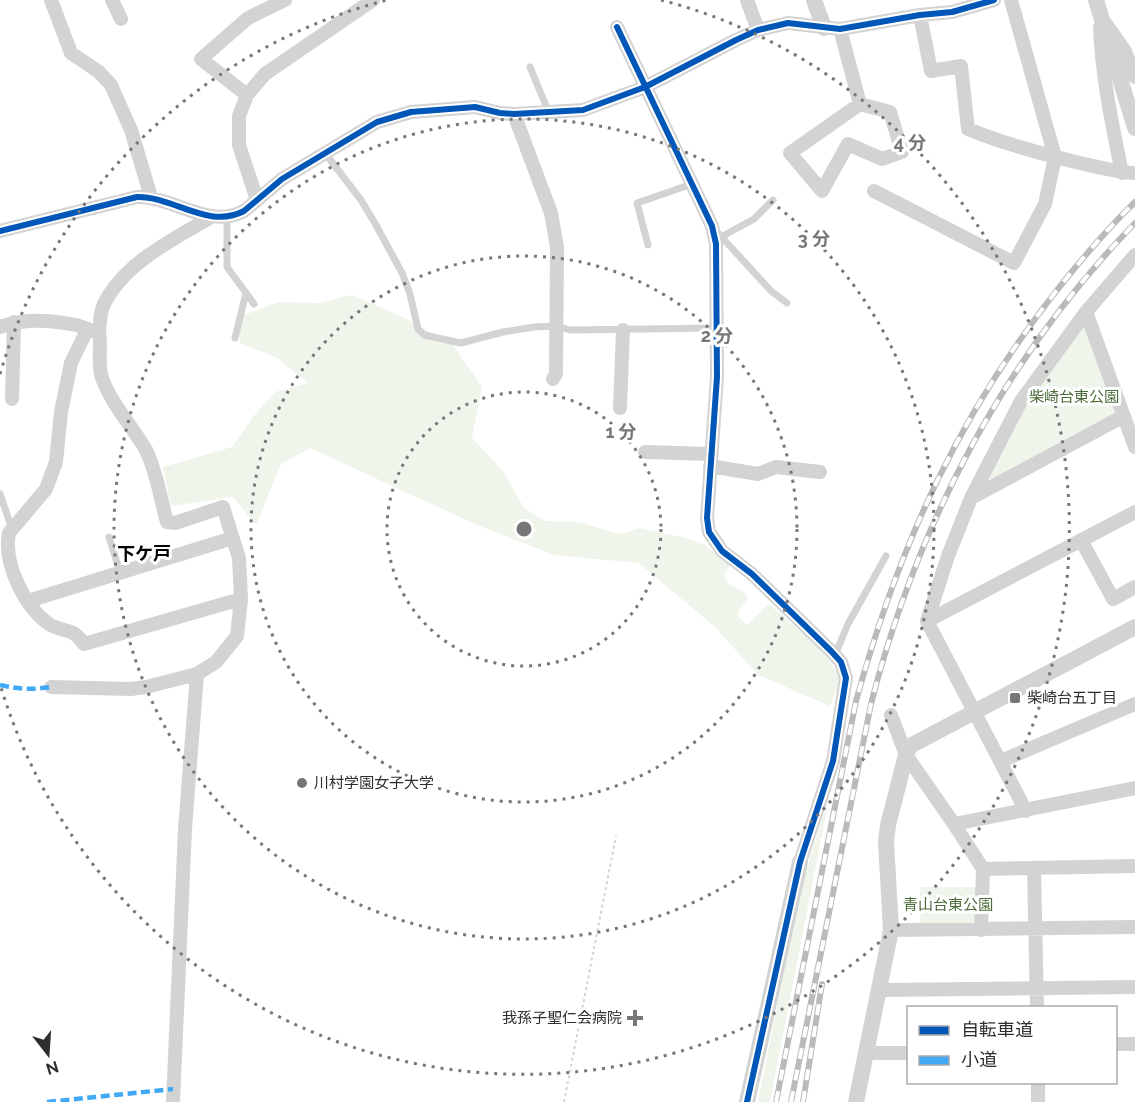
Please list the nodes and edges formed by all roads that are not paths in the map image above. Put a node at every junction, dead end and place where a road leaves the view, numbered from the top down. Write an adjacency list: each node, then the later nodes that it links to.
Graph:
1 (51, 0): 28 (street)
2 (112, 0): 11 (street)
3 (285, 0): 18 (street)
4 (373, 0): 18 (street)
5 (747, 0): 14 (street)
6 (814, 0): 13 (street)
7 (994, 0): 10 (street)
8 (1011, 0): 24 (street)
9 (1098, 8): 16 (street); 22 (street); 25 (street)
10 (920, 15): 13 (street); 24 (street)
11 (120, 19)
12 (617, 27): 17 (street)
13 (832, 29): 14 (street); 19 (street)
14 (758, 30): 17 (street)
15 (530, 67): 20 (lane)
16 (1135, 77)
17 (645, 87): 20 (street); 26 (street)
18 (247, 95): 29 (street)
19 (860, 104): 19 (street)
20 (549, 113): 21 (street)
21 (514, 114): 23 (street); 41 (street)
22 (1135, 128)
23 (325, 153): 29 (street); 41 (lane)
24 (1055, 157): 25 (street); 27 (street)
25 (1129, 173)
26 (692, 184): 33 (street); 34 (lane)
27 (874, 191)
28 (151, 197): 31 (street); 32 (street)
29 (257, 200): 31 (street)
30 (772, 200): 33 (lane)
31 (220, 216): 36 (lane); 45 (street)
32 (0, 231)
33 (717, 231): 37 (lane); 43 (street)
34 (648, 245)
35 (1135, 255): 39 (street)
36 (246, 292): 38 (lane); 46 (lane)
37 (787, 303)
38 (254, 304)
39 (1086, 312): 50 (street); 56 (street)
40 (14, 322): 42 (street); 45 (street); 48 (street)
41 (556, 326): 44 (lane); 47 (street)
42 (0, 327)
43 (717, 328): 44 (lane); 53 (street)
44 (623, 330): 49 (street)
45 (93, 331): 58 (street); 60 (street)
46 (235, 338)
47 (553, 379)
48 (12, 399)
49 (620, 408)
50 (1124, 417): 51 (street); 56 (street)
51 (1135, 447)
52 (645, 452): 53 (street)
53 (710, 460): 54 (street); 69 (street)
54 (820, 472)
55 (0, 494): 58 (lane)
56 (971, 498): 67 (street)
57 (1135, 512): 61 (street)
58 (7, 533): 66 (street)
59 (109, 537): 63 (lane)
60 (233, 538): 63 (street); 65 (street)
61 (1082, 540): 64 (street); 67 (street)
62 (886, 556): 69 (lane)
63 (120, 572): 66 (street)
64 (1135, 587)
65 (241, 599): 66 (street); 70 (street)
66 (28, 601)
67 (927, 621): 73 (street)
68 (1135, 627): 73 (street)
69 (835, 656): 80 (street)
70 (197, 674): 71 (street); 97 (street)
71 (51, 687)
72 (1135, 704): 76 (street)
73 (975, 712): 75 (street); 76 (street)
74 (891, 715): 75 (street)
75 (906, 755): 79 (street); 86 (street)
76 (1001, 761): 78 (street)
77 (1135, 788): 78 (street)
78 (1026, 811): 79 (street)
79 (954, 824): 83 (street)
80 (800, 862): 98 (street)
81 (1135, 866): 82 (street)
82 (1034, 868): 83 (street); 85 (street)
83 (983, 869): 87 (street)
84 (1135, 927): 85 (street)
85 (1035, 928): 87 (street); 89 (street)
86 (891, 930): 87 (street); 90 (street)
87 (981, 930)
88 (1135, 987): 89 (street)
89 (1037, 989): 90 (street); 91 (street)
90 (880, 990): 94 (street)
91 (1037, 1006)
92 (1117, 1044): 93 (street)
93 (1135, 1044)
94 (866, 1053): 95 (street); 99 (street)
95 (907, 1053)
96 (1038, 1084): 100 (street)
97 (173, 1102)
98 (747, 1102)
99 (856, 1102)
100 (1038, 1102)

